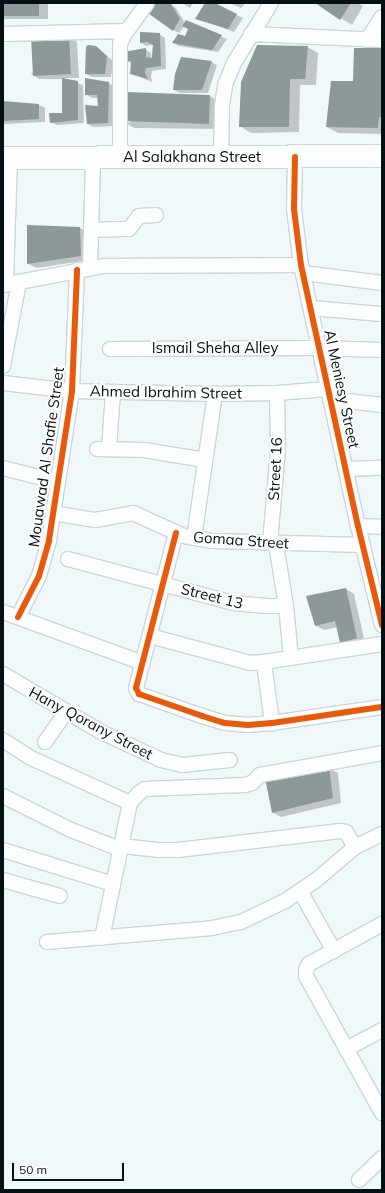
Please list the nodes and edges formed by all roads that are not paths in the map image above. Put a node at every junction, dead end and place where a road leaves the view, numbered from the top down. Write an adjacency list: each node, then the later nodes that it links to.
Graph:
1 (147, 3): 4 (street)
2 (271, 3): 6 (street)
3 (382, 17): 7 (street)
4 (126, 31): 5 (street); 14 (street)
5 (3, 34)
6 (251, 34): 7 (street); 10 (street)
7 (368, 40): 8 (street)
8 (382, 40)
9 (382, 156): 11 (main road, Al Salakhana Street)
10 (222, 157): 11 (main road, Al Salakhana Street); 14 (main road, Al Salakhana Street)
11 (295, 157): 18 (street, Al Meniesy Street)
12 (6, 158): 13 (main road, Al Salakhana Street); 19 (street)
13 (92, 158): 14 (main road, Al Salakhana Street); 16 (street, Mouawad Al Shafie Street)
14 (120, 158)
15 (156, 214): 16 (street)
16 (91, 230): 17 (street, Mouawad Al Shafie Street)
17 (84, 269): 18 (street); 19 (street); 28 (street, Mouawad Al Shafie Street)
18 (302, 269): 20 (street); 21 (street, Al Meniesy Street)
19 (10, 283): 26 (street)
20 (382, 283)
21 (310, 308): 22 (street); 23 (street, Al Meniesy Street)
22 (381, 314)
23 (319, 348): 24 (street, Ismail Sheha Alley); 25 (street, Ismail Sheha Alley); 32 (street, Al Meniesy Street)
24 (110, 349)
25 (382, 350)
26 (3, 366)
27 (3, 383): 28 (street, Ahmed Ibrahim Street)
28 (72, 390): 29 (street, Ahmed Ibrahim Street); 38 (street, Mouawad Al Shafie Street)
29 (113, 392): 30 (street, Ahmed Ibrahim Street); 34 (street)
30 (215, 394): 31 (street, Ahmed Ibrahim Street); 34 (street)
31 (277, 394): 32 (street, Ahmed Ibrahim Street); 44 (street, Street 16)
32 (329, 394): 33 (street, Ahmed Ibrahim Street); 36 (street, Al Meniesy Street)
33 (382, 405)
34 (205, 460): 43 (street)
35 (3, 468): 38 (street)
36 (346, 468): 37 (street); 40 (street, Al Meniesy Street)
37 (382, 468)
38 (58, 482): 39 (street, Mouawad Al Shafie Street)
39 (53, 513): 42 (street, Gomaa Street); 51 (street, Mouawad Al Shafie Street)
40 (358, 526): 41 (street); 45 (street, Al Meniesy Street)
41 (382, 528)
42 (176, 533): 43 (street, Gomaa Street); 48 (street)
43 (194, 538): 44 (street, Gomaa Street)
44 (273, 544): 45 (street, Gomaa Street); 49 (street, Street 16)
45 (363, 545): 47 (street, Al Meniesy Street)
46 (68, 559): 48 (street, Street 13)
47 (375, 568): 52 (street, Al Meniesy Street)
48 (163, 584): 49 (street, Street 13); 53 (street)
49 (286, 606): 55 (street, Street 16)
50 (3, 612): 51 (street)
51 (18, 618): 57 (street)
52 (382, 625)
53 (150, 636): 56 (street); 57 (street)
54 (382, 644): 55 (street)
55 (291, 658): 56 (street)
56 (264, 662): 61 (street)
57 (143, 663): 61 (street)
58 (3, 674): 60 (street, Hany Qorany Street)
59 (382, 707): 61 (street)
60 (66, 712): 63 (street); 65 (street, Hany Qorany Street)
61 (272, 724)
62 (3, 740): 67 (street)
63 (45, 742)
64 (382, 753): 67 (street)
65 (230, 760)
66 (3, 796): 69 (street)
67 (130, 803): 69 (street)
68 (382, 834): 70 (street)
69 (120, 847): 70 (street); 73 (street)
70 (355, 847): 74 (street)
71 (3, 850): 73 (street)
72 (3, 880): 75 (street)
73 (113, 884): 77 (street)
74 (300, 891): 77 (street); 79 (street)
75 (60, 896)
76 (382, 924): 79 (street)
77 (102, 938): 78 (street)
78 (47, 942)
79 (334, 951): 81 (street)
80 (382, 1030): 81 (street)
81 (346, 1049): 82 (street)
82 (382, 1113)
83 (382, 1158): 84 (street)
84 (359, 1180)

